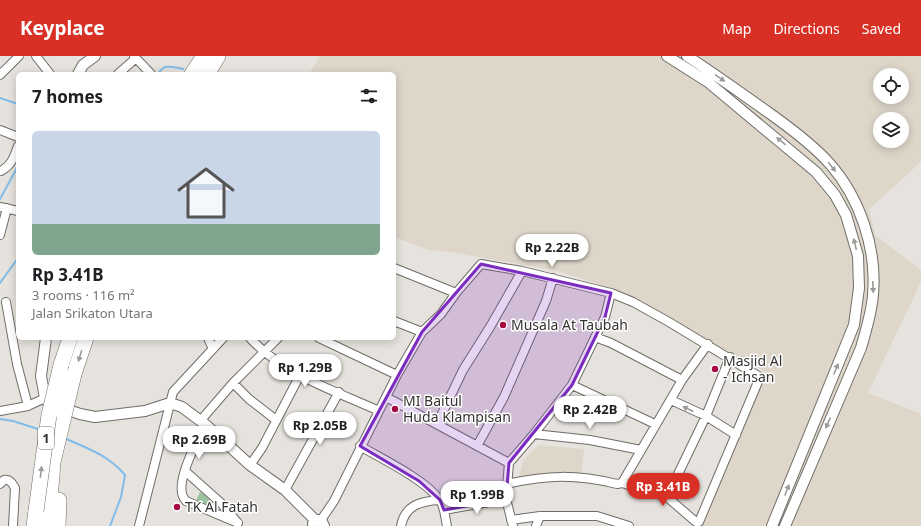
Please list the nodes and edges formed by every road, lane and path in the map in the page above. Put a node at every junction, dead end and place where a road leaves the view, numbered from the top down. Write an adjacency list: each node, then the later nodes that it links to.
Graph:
1 (19, 56): 13 (street)
2 (36, 56): 8 (street)
3 (95, 56): 9 (street)
4 (667, 56): 90 (street, one-way to 4)
5 (687, 56): 91 (street, one-way to 91)
6 (135, 57): 10 (street); 11 (street)
7 (209, 61): 12 (highway)
8 (48, 72)
9 (79, 72)
10 (120, 72)
11 (149, 72)
12 (195, 72)
13 (1, 73)
14 (0, 130): 15 (street)
15 (16, 137)
16 (16, 152): 17 (street)
17 (0, 172)
18 (3, 208): 19 (street); 20 (street)
19 (16, 211)
20 (0, 235)
21 (396, 269): 24 (street)
22 (522, 271): 23 (street); 24 (street); 59 (street)
23 (553, 278): 25 (street); 64 (street)
24 (456, 293): 28 (street)
25 (611, 293): 29 (street); 38 (street)
26 (6, 302): 52 (street)
27 (396, 322): 28 (street)
28 (422, 332): 43 (street)
29 (595, 337): 44 (street); 46 (street)
30 (46, 340): 49 (street)
31 (69, 340): 82 (highway, 1, one-way to 31, bridge)
32 (85, 340): 55 (highway, 1, one-way to 55, bridge)
33 (209, 340): 39 (street)
34 (221, 340): 39 (street)
35 (252, 340): 40 (street)
36 (276, 340): 40 (street)
37 (323, 340): 43 (street)
38 (708, 344): 41 (street); 44 (street)
39 (213, 349): 51 (street)
40 (264, 353): 42 (street); 45 (street)
41 (730, 357): 56 (street); 62 (street)
42 (300, 375): 47 (street); 57 (street)
43 (397, 375): 48 (street)
44 (682, 380): 50 (street)
45 (233, 383): 57 (street); 58 (street)
46 (572, 385): 60 (street); 61 (street)
47 (339, 392): 54 (street); 72 (street)
48 (386, 396): 54 (street); 59 (street)
49 (45, 398): 51 (street); 52 (street)
50 (671, 400): 56 (street, one-way to 50); 60 (street)
51 (170, 403): 58 (street); 85 (street)
52 (28, 406): 53 (street)
53 (0, 411)
54 (379, 412): 63 (street)
55 (64, 416): 83 (highway, 1); 84 (highway)
56 (706, 416): 62 (street); 73 (street)
57 (276, 420): 67 (street)
58 (204, 423): 67 (street); 68 (street)
59 (437, 424): 64 (street)
60 (655, 424): 65 (street)
61 (534, 434): 65 (street); 66 (street)
62 (736, 435): 73 (street)
63 (360, 446): 75 (street); 78 (street)
64 (477, 446): 66 (street)
65 (641, 450): 69 (street)
66 (509, 463): 71 (street)
67 (250, 465): 72 (street)
68 (185, 471): 80 (street); 80 (street)
69 (622, 483): 71 (street); 73 (street)
70 (0, 484): 81 (street)
71 (506, 484): 74 (street)
72 (285, 490): 78 (street)
73 (667, 497)
74 (506, 499): 76 (street); 79 (street)
75 (440, 500): 76 (street); 86 (street)
76 (444, 510): 87 (street)
77 (540, 516): 79 (street); 88 (street); 89 (street)
78 (318, 523)
79 (512, 523)
80 (240, 524)
81 (13, 526)
82 (36, 526)
83 (48, 526)
84 (58, 526)
85 (139, 526)
86 (401, 526)
87 (446, 526)
88 (536, 526)
89 (629, 526)
90 (772, 526)
91 (785, 526)

